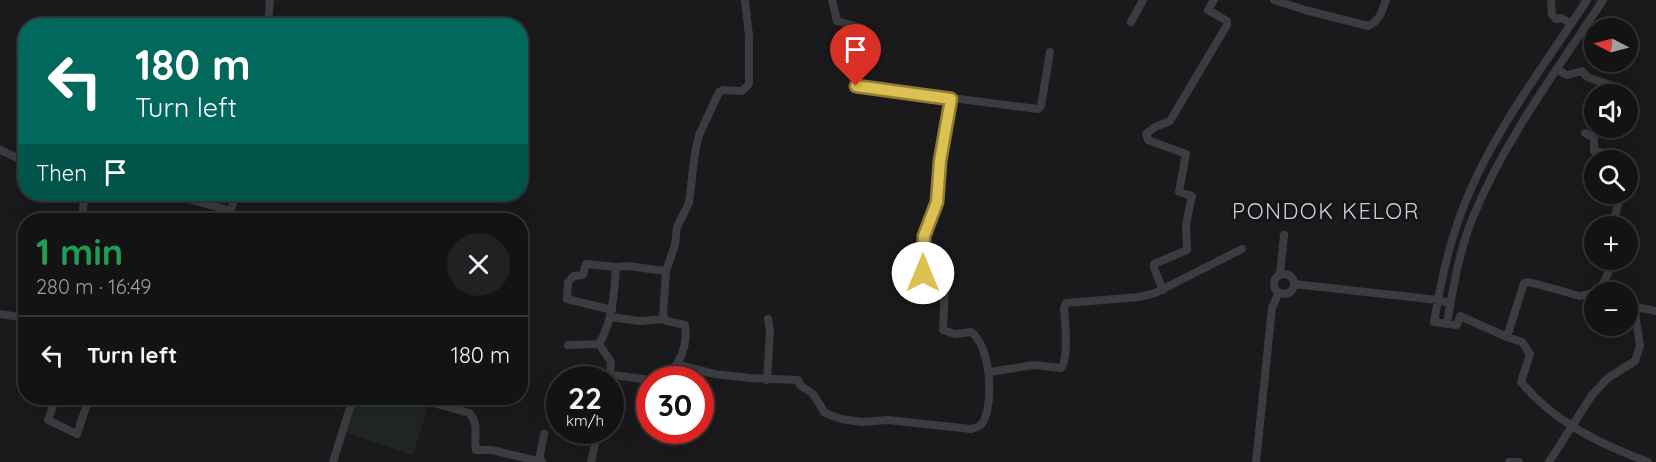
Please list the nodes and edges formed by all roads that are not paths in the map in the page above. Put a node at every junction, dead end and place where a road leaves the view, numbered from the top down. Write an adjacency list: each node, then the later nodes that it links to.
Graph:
1 (270, 0): 11 (street)
2 (745, 0): 28 (street)
3 (832, 0): 17 (street)
4 (1143, 0): 12 (street)
5 (1214, 0): 31 (street)
6 (1274, 0): 7 (street)
7 (1386, 0)
8 (1551, 0): 13 (street)
9 (1588, 0): 10 (street); 13 (street)
10 (1600, 3): 15 (street)
11 (269, 18)
12 (1131, 22)
13 (1572, 24): 20 (street)
14 (1050, 52): 17 (street)
15 (1557, 70): 16 (street); 21 (street)
16 (1607, 84)
17 (951, 99): 50 (street)
18 (0, 150): 19 (street)
19 (18, 158)
20 (1486, 159): 21 (street); 34 (street)
21 (1498, 164): 35 (street)
22 (194, 201): 24 (street)
23 (233, 201): 24 (street)
24 (231, 212)
25 (1284, 235): 29 (street)
26 (1242, 249): 31 (street)
27 (616, 267): 28 (street); 38 (street); 38 (street)
28 (666, 270): 41 (street)
29 (1280, 275): 30 (street); 32 (street)
30 (1294, 284): 32 (street); 34 (street)
31 (1162, 290): 50 (street)
32 (1279, 292): 62 (street)
33 (1584, 295): 45 (street)
34 (1438, 300): 35 (street); 43 (street)
35 (1450, 303): 43 (street)
36 (1638, 308): 37 (street)
37 (1656, 311)
38 (611, 313): 41 (street); 46 (street)
39 (0, 314): 40 (street)
40 (18, 317)
41 (665, 319): 48 (street)
42 (768, 319): 51 (street)
43 (1447, 324): 45 (street)
44 (1638, 333): 56 (street)
45 (1507, 337): 56 (street)
46 (599, 344): 47 (street); 49 (street)
47 (568, 345)
48 (678, 365): 51 (street)
49 (610, 366)
50 (989, 372): 51 (street)
51 (766, 380)
52 (53, 405): 53 (street)
53 (87, 405)
54 (351, 405): 60 (street)
55 (441, 405): 59 (street)
56 (1573, 428): 65 (street); 66 (street)
57 (544, 434): 59 (street)
58 (595, 444): 61 (street)
59 (541, 461)
60 (333, 462)
61 (591, 462)
62 (1256, 462)
63 (1509, 462): 64 (street)
64 (1518, 462)
65 (1549, 462)
66 (1648, 462)

